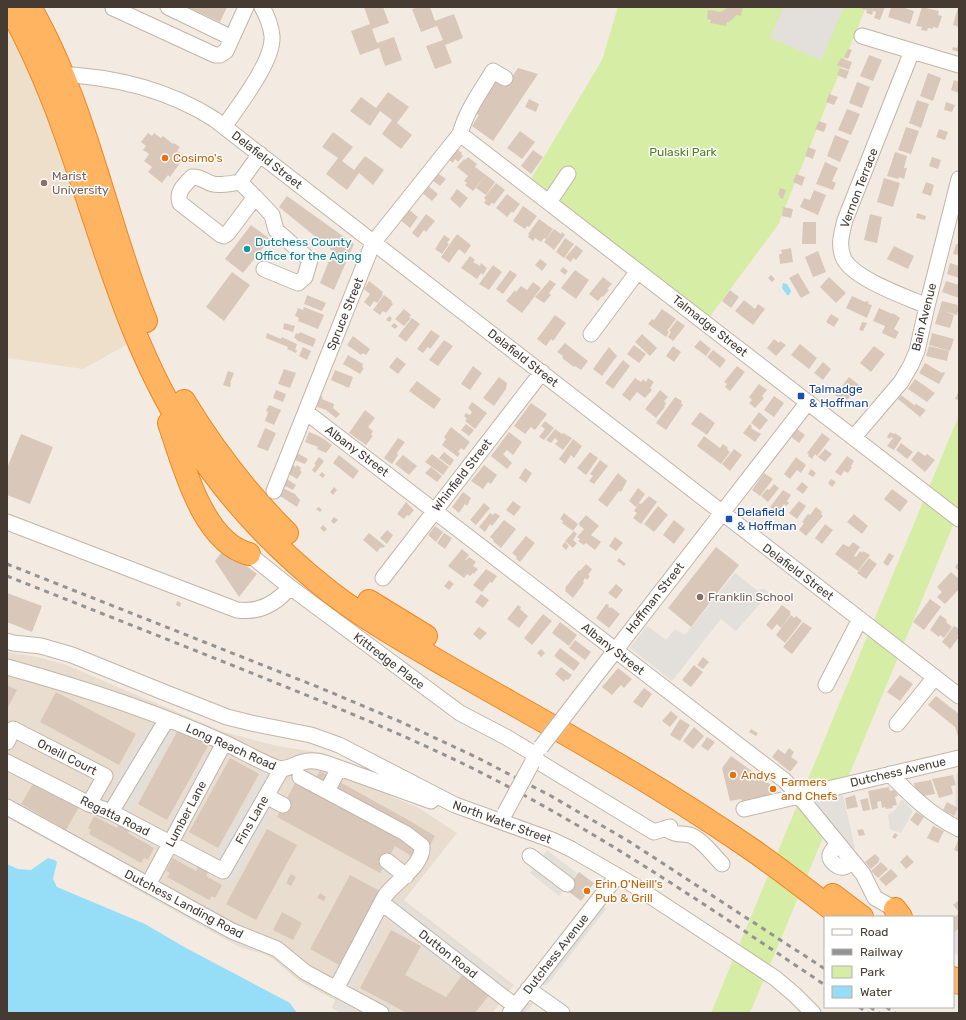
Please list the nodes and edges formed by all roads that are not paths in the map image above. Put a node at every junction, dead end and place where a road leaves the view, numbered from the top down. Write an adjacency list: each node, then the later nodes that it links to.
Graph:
1 (9, 7): 11 (highway)
2 (30, 7): 12 (highway)
3 (113, 7): 8 (street)
4 (168, 7): 8 (street)
5 (246, 7): 8 (street)
6 (262, 7): 14 (street)
7 (862, 36): 9 (street)
8 (232, 38)
9 (912, 50): 10 (street); 25 (street, Vernon Terrace)
10 (959, 65)
11 (40, 68): 12 (street, Delafield Street); 28 (highway)
12 (63, 74): 14 (street, Delafield Street); 81 (highway)
13 (505, 78): 15 (street, Spruce Street)
14 (224, 127): 16 (street, Delafield Street)
15 (460, 134): 21 (street, Talmadge Street); 22 (street, Spruce Street)
16 (260, 154): 19 (street); 22 (street, Delafield Street)
17 (568, 174): 21 (street)
18 (959, 179): 25 (street, Bain Avenue)
19 (240, 182): 20 (street); 20 (street)
20 (255, 197): 23 (street)
21 (549, 202): 24 (street, Talmadge Street)
22 (374, 243): 27 (street, Delafield Street); 30 (street, Spruce Street)
23 (264, 269)
24 (638, 271): 26 (street); 29 (street, Talmadge Street)
25 (927, 306): 31 (street, Bain Avenue)
26 (591, 334)
27 (542, 372): 33 (street, Whinfield Street); 34 (street, Delafield Street)
28 (156, 381): 37 (highway); 80 (highway)
29 (808, 402): 31 (street, Talmadge Street); 34 (street, Hoffman Street)
30 (306, 412): 32 (street, Spruce Street); 33 (street, Albany Street)
31 (854, 437): 35 (street, Talmadge Street)
32 (274, 491)
33 (435, 510): 38 (street, Whinfield Street); 42 (street, Albany Street)
34 (722, 513): 40 (street, Delafield Street); 42 (street, Hoffman Street)
35 (959, 519)
36 (7, 522): 39 (street)
37 (249, 554): 39 (street, Kittredge Place)
38 (383, 578)
39 (290, 587): 51 (street, Kittredge Place)
40 (860, 619): 44 (street, Delafield Street); 45 (street)
41 (7, 641): 63 (street, North Water Street)
42 (614, 651): 51 (street, Hoffman Street, bridge); 59 (street, Albany Street)
43 (7, 667): 47 (street, Long Reach Road)
44 (935, 677): 46 (street, Delafield Street); 48 (street)
45 (826, 685)
46 (956, 688)
47 (168, 719): 50 (street, Long Reach Road); 66 (street)
48 (897, 724)
49 (7, 742): 61 (street, Oneill Court)
50 (224, 743): 55 (street, Long Reach Road); 70 (street, Lumber Lane)
51 (536, 756): 67 (street, Hoffman Street, bridge); 72 (street, Kittredge Place)
52 (959, 758): 56 (street, Dutchess Avenue)
53 (7, 762): 61 (street, Regatta Road)
54 (339, 768): 55 (street, Long Reach Road); 58 (street); 63 (street, Long Reach Road)
55 (281, 770): 60 (street, Fins Lane)
56 (890, 774): 59 (street, Dutchess Avenue); 68 (street)
57 (300, 777): 58 (street)
58 (327, 791): 74 (street)
59 (798, 795): 65 (street, Dutchess Avenue); 79 (street, Albany Street)
60 (266, 796): 62 (street); 73 (street, Fins Lane)
61 (90, 804): 66 (street, Regatta Road)
62 (283, 805)
63 (455, 805): 67 (street, North Water Street)
64 (7, 807): 77 (street, Dutchess Landing Road)
65 (744, 809)
66 (111, 812): 70 (street, Regatta Road)
67 (503, 817): 69 (street, North Water Street)
68 (959, 829)
69 (541, 836): 75 (street, North Water Street); 76 (street)
70 (170, 844): 73 (street, Regatta Road); 77 (street, Lumber Lane)
71 (387, 861): 74 (street)
72 (722, 864)
73 (223, 871)
74 (406, 876): 78 (street)
75 (617, 876): 83 (street, Dutchess Avenue); 87 (street, North Water Street)
76 (567, 884)
77 (148, 885): 82 (street, Dutchess Landing Road)
78 (382, 903): 82 (street); 84 (street, Dutton Road)
79 (898, 913)
80 (841, 916)
81 (861, 916)
82 (336, 989): 85 (street, Dutchess Landing Road)
83 (528, 989): 84 (street, Dutchess Avenue); 86 (street)
84 (512, 1010)
85 (381, 1013)
86 (562, 1013)
87 (813, 1013)

